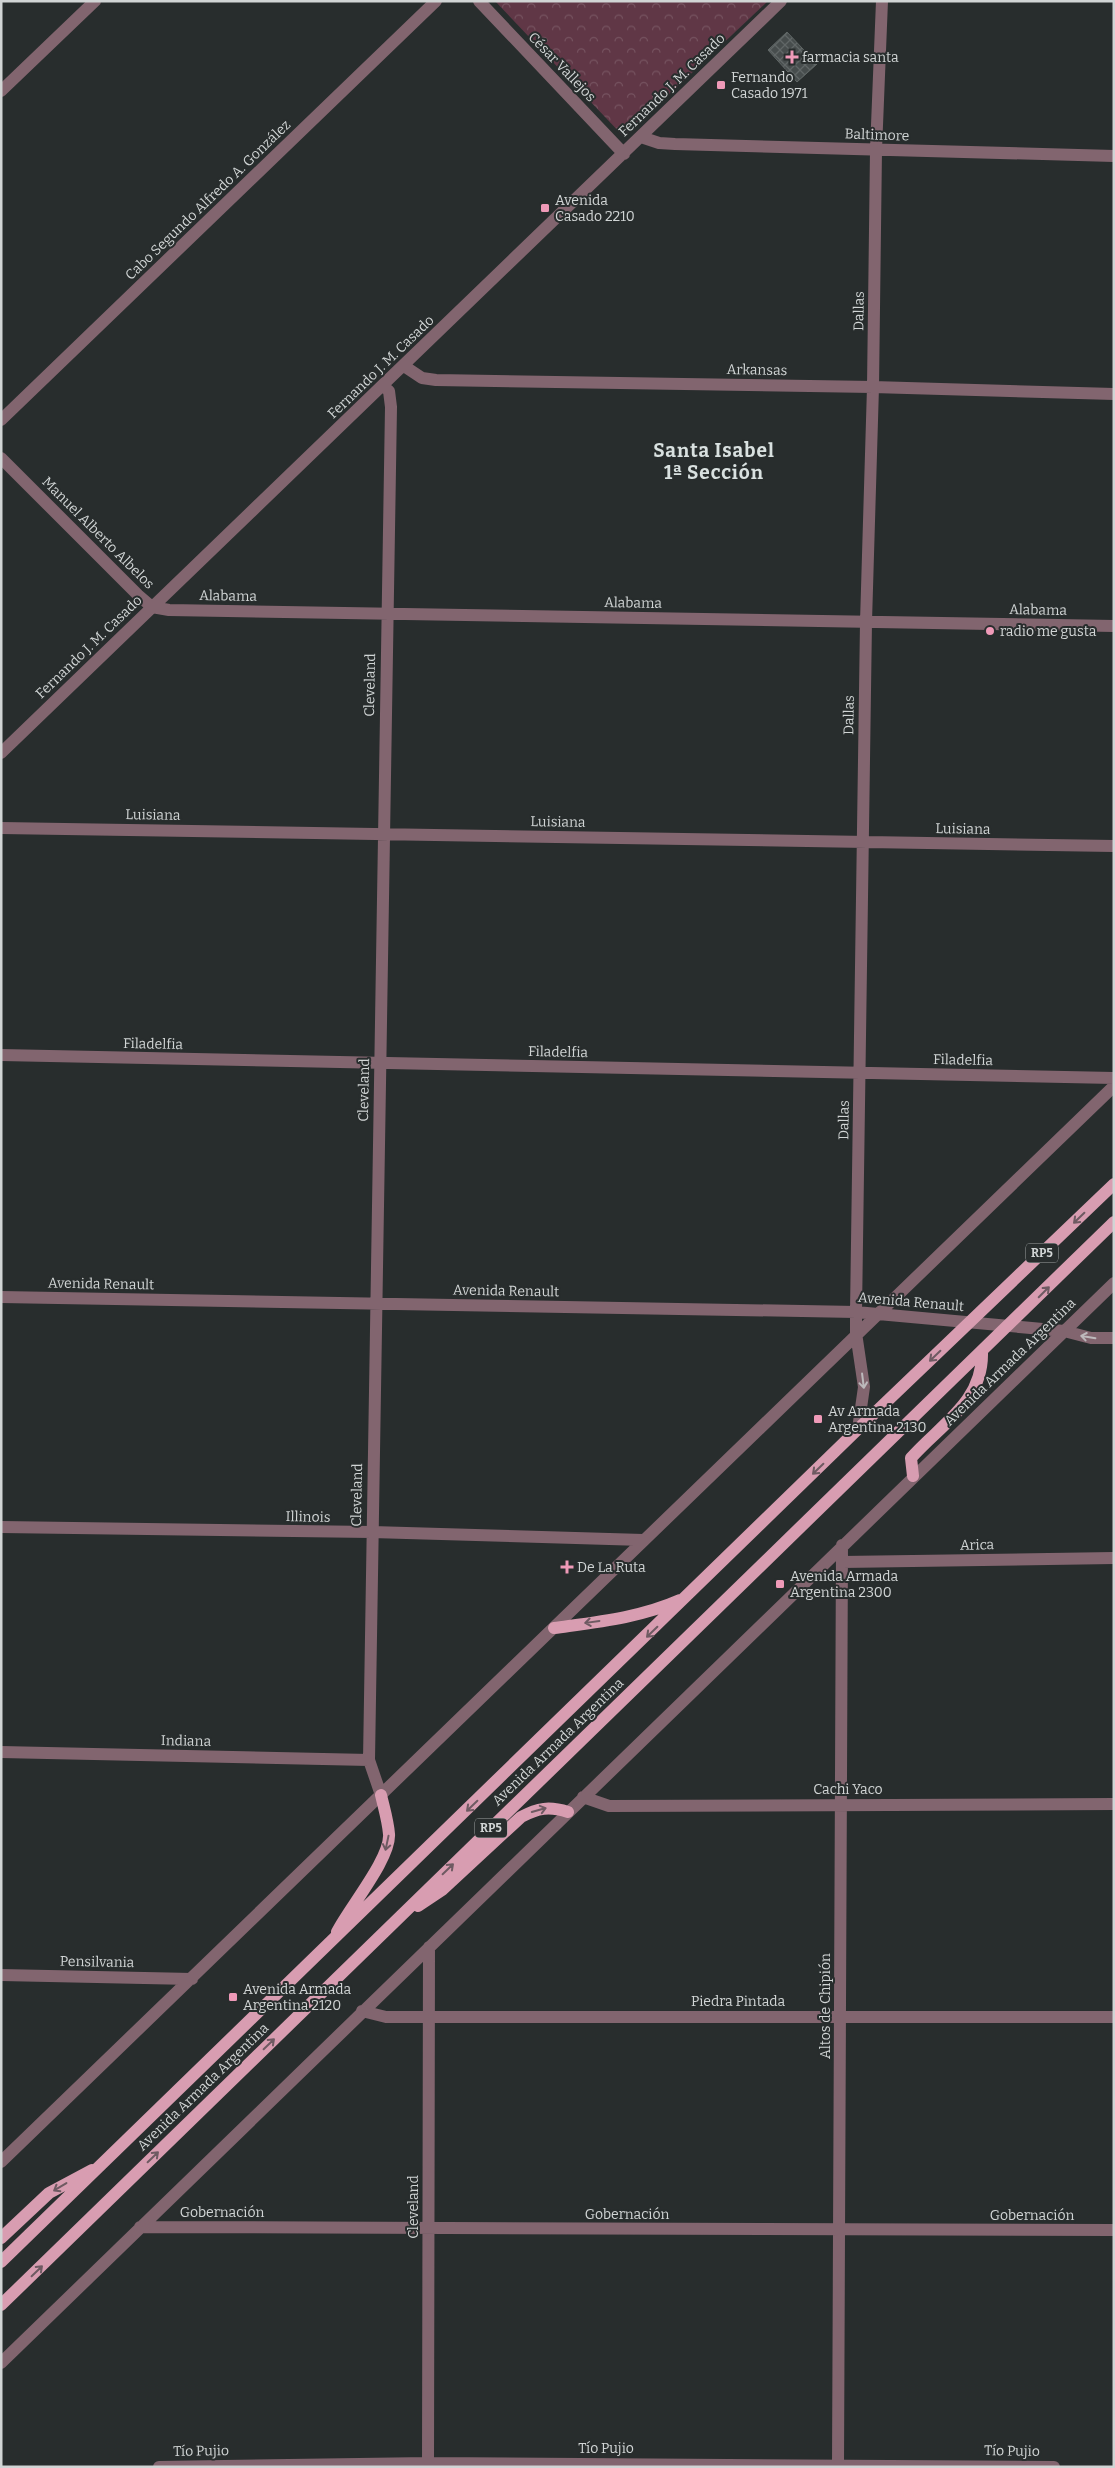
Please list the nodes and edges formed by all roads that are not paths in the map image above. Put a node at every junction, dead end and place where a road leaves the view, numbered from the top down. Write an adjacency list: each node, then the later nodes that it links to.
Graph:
1 (95, 1): 6 (street)
2 (436, 1): 15 (street, Cabo Segundo Alfredo A. González)
3 (479, 1): 9 (street, César Vallejos)
4 (781, 1): 7 (street, Fernando J. M. Casado)
5 (882, 1): 8 (street, Dallas)
6 (1, 91)
7 (641, 137): 8 (street, Baltimore); 9 (street, Fernando J. M. Casado)
8 (876, 150): 10 (street, Baltimore); 13 (street, Dallas)
9 (624, 154): 11 (street, Fernando J. M. Casado)
10 (1114, 156)
11 (404, 366): 12 (street, Fernando J. M. Casado); 13 (street, Arkansas)
12 (383, 386): 17 (street, Fernando J. M. Casado); 18 (street, Cleveland)
13 (873, 387): 14 (street, Arkansas); 19 (street, Dallas)
14 (1114, 394)
15 (1, 420)
16 (1, 458): 17 (street, Manuel Alberto Albelos)
17 (152, 607): 18 (street, Alabama); 21 (street, Fernando J. M. Casado)
18 (386, 612): 19 (street, Alabama); 23 (street, Cleveland)
19 (866, 622): 20 (street, Alabama); 24 (street, Dallas)
20 (1114, 626)
21 (1, 753)
22 (1, 828): 23 (street, Luisiana)
23 (384, 834): 24 (street, Luisiana); 27 (street, Cleveland)
24 (862, 842): 25 (street, Luisiana); 28 (street, Dallas)
25 (1114, 846)
26 (1, 1055): 27 (street, Filadelfia)
27 (380, 1063): 28 (street, Filadelfia); 35 (street, Cleveland)
28 (859, 1072): 29 (street, Filadelfia); 36 (street, Dallas)
29 (1114, 1078)
30 (1114, 1086): 37 (street)
31 (1114, 1184): 38 (main road, Avenida Armada Argentina / RP5, one-way to 38)
32 (1114, 1222): 39 (main road, Avenida Armada Argentina / RP5, one-way to 32)
33 (1114, 1283): 40 (street, Avenida Armada Argentina)
34 (1, 1297): 35 (street, Avenida Renault)
35 (375, 1304): 36 (street, Avenida Renault); 47 (street, Cleveland)
36 (856, 1312): 37 (street, Avenida Renault); 41 (street, Dallas)
37 (876, 1315): 38 (street, Avenida Renault); 41 (street)
38 (970, 1322): 39 (street, Avenida Renault); 44 (main road, Avenida Armada Argentina / RP5, one-way to 44)
39 (1009, 1326): 40 (street, Avenida Renault); 43 (main road, Avenida Armada Argentina / RP5)
40 (1064, 1331): 42 (street, Avenida Renault, one-way to 40); 45 (street, Avenida Armada Argentina)
41 (856, 1333): 44 (street, Dallas, one-way to 44); 48 (street)
42 (1114, 1338)
43 (982, 1353): 45 (main road); 61 (main road, Avenida Armada Argentina / RP5, one-way to 43)
44 (858, 1429): 52 (main road, Avenida Armada Argentina / RP5, one-way to 52)
45 (913, 1476): 49 (street, Avenida Armada Argentina)
46 (1, 1527): 47 (street, Illinois)
47 (372, 1532): 48 (street, Illinois); 55 (street, Cleveland)
48 (644, 1540): 53 (street)
49 (842, 1545): 51 (street, Altos de Chipión); 57 (street, Avenida Armada Argentina)
50 (1114, 1558): 51 (street, Arica)
51 (842, 1562): 58 (street, Altos de Chipión)
52 (689, 1596): 53 (main road, one-way to 53); 62 (main road, Avenida Armada Argentina / RP5, one-way to 62)
53 (554, 1628): 56 (street)
54 (1, 1752): 55 (street, Indiana)
55 (369, 1760): 56 (street, Cleveland)
56 (381, 1795): 62 (main road, one-way to 62); 65 (street)
57 (583, 1797): 58 (street, Cachi Yaco); 60 (street, Avenida Armada Argentina)
58 (841, 1804): 59 (street, Cachi Yaco); 68 (street, Altos de Chipión)
59 (1114, 1804)
60 (568, 1812): 61 (main road, one-way to 60); 63 (street, Avenida Armada Argentina)
61 (391, 1924): 78 (main road, Avenida Armada Argentina / RP5, one-way to 61)
62 (331, 1943): 71 (main road, Avenida Armada Argentina / RP5)
63 (429, 1947): 66 (street, Avenida Armada Argentina); 67 (street, Cleveland)
64 (1, 1975): 65 (street, Pensilvania)
65 (192, 1979): 70 (street)
66 (362, 2011): 67 (street, Piedra Pintada); 72 (street, Avenida Armada Argentina)
67 (428, 2016): 68 (street, Piedra Pintada); 73 (street, Cleveland)
68 (840, 2016): 69 (street, Piedra Pintada); 74 (street, Altos de Chipión)
69 (1114, 2017)
70 (1, 2162)
71 (104, 2164): 76 (main road, one-way to 76); 77 (main road, Avenida Armada Argentina / RP5)
72 (140, 2227): 73 (street, Gobernación); 79 (street, Avenida Armada Argentina)
73 (428, 2228): 74 (street, Gobernación); 80 (street, Cleveland)
74 (839, 2230): 75 (street, Gobernación); 81 (street, Altos de Chipión)
75 (1114, 2230)
76 (1, 2238)
77 (1, 2262)
78 (1, 2305)
79 (1, 2363)
80 (428, 2465): 81 (street, Tío Pujio); 82 (street, Tío Pujio)
81 (838, 2465): 83 (street, Tío Pujio)
82 (159, 2467)
83 (1054, 2467)

